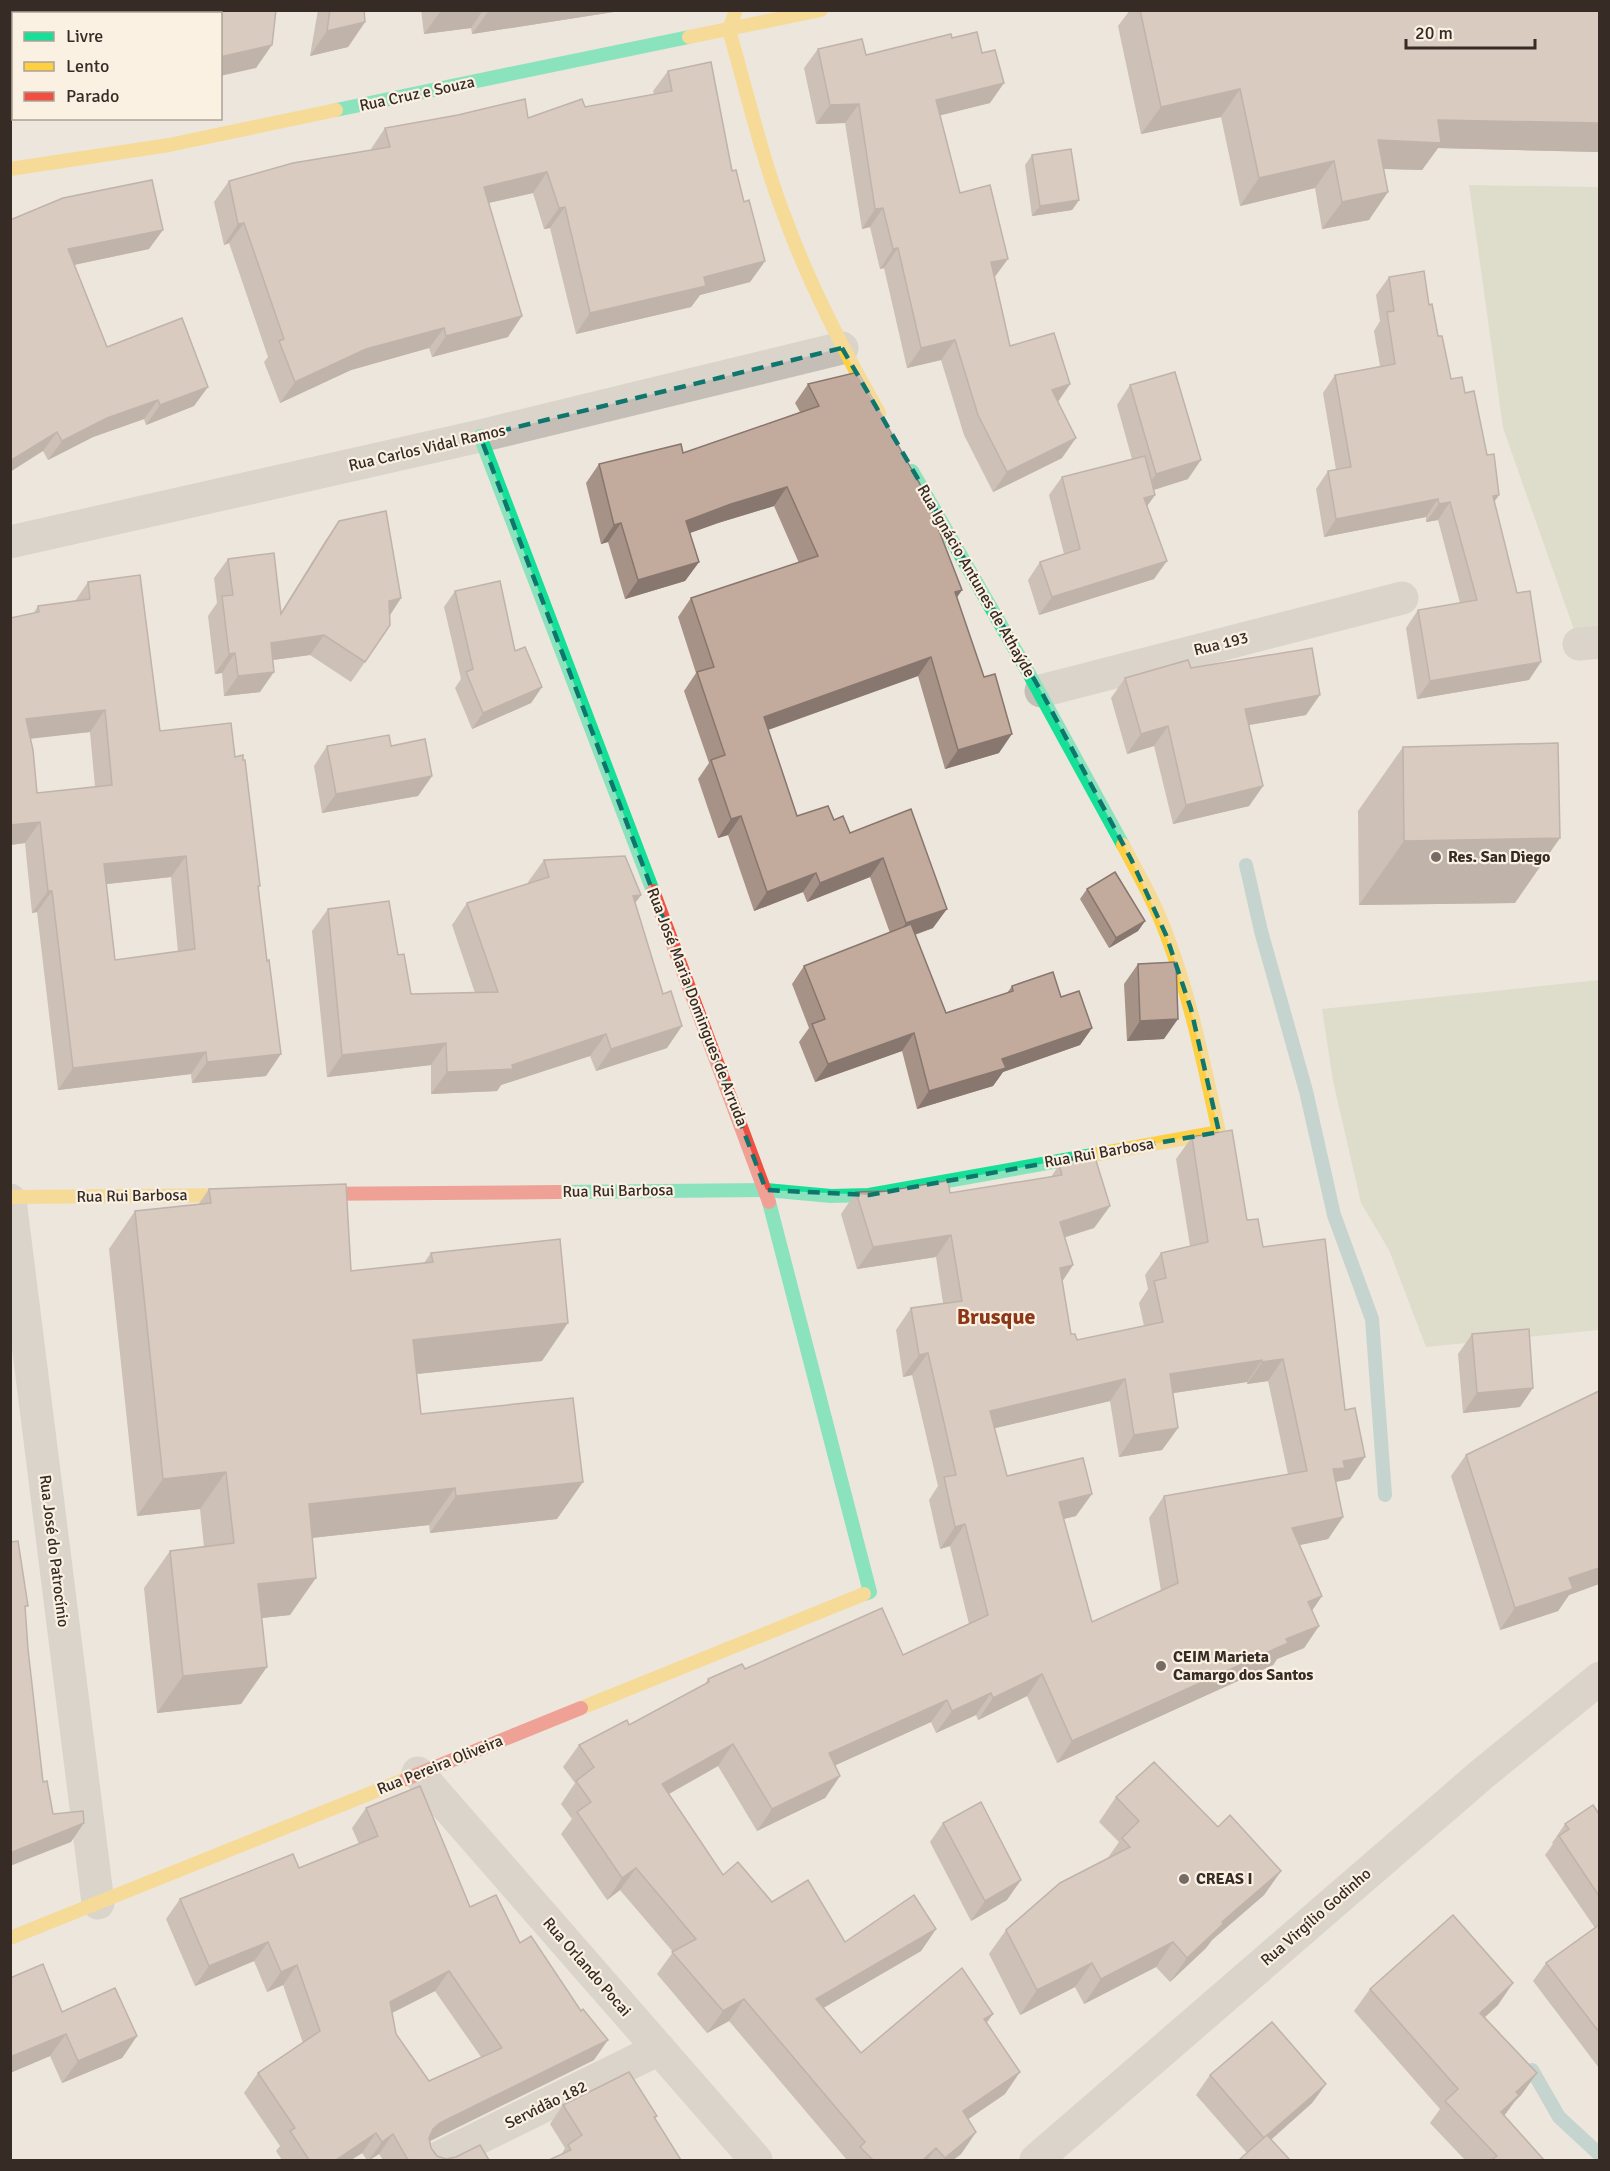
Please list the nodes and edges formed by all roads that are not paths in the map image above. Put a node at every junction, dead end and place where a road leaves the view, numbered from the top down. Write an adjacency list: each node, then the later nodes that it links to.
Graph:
1 (736, 10): 3 (street)
2 (821, 10): 3 (street, Rua Cruz e Souza)
3 (729, 30): 4 (street, Rua Cruz e Souza); 5 (street)
4 (10, 169)
5 (842, 348): 6 (street); 7 (street, Rua Carlos Vidal Ramos)
6 (883, 421)
7 (480, 436): 9 (street, Rua Carlos Vidal Ramos); 13 (street, Rua José Maria Domingues de Arruda)
8 (907, 462): 11 (street, Rua Ignácio Antunes de Athaýde)
9 (10, 542)
10 (1402, 598): 11 (street, Rua 193)
11 (1041, 691): 12 (street, Rua Ignácio Antunes de Athaýde)
12 (1219, 1132): 13 (street, Rua Rui Barbosa)
13 (766, 1190): 14 (street, Rua Rui Barbosa); 17 (street, Rua José Maria Domingues de Arruda)
14 (286, 1194)
15 (262, 1195): 16 (street, Rua Rui Barbosa)
16 (10, 1198): 20 (street, Rua José do Patrocínio)
17 (870, 1592): 19 (street, Rua Pereira Oliveira)
18 (1599, 1678): 23 (street, Rua Virgílio Godinho)
19 (418, 1773): 20 (street, Rua Pereira Oliveira); 22 (street, Rua Orlando Pocai)
20 (98, 1903): 21 (street, Rua Pereira Oliveira)
21 (10, 1938)
22 (659, 2049): 24 (street, Servidão 182); 25 (street, Rua Orlando Pocai)
23 (1055, 2155)
24 (434, 2160)
25 (756, 2160)

